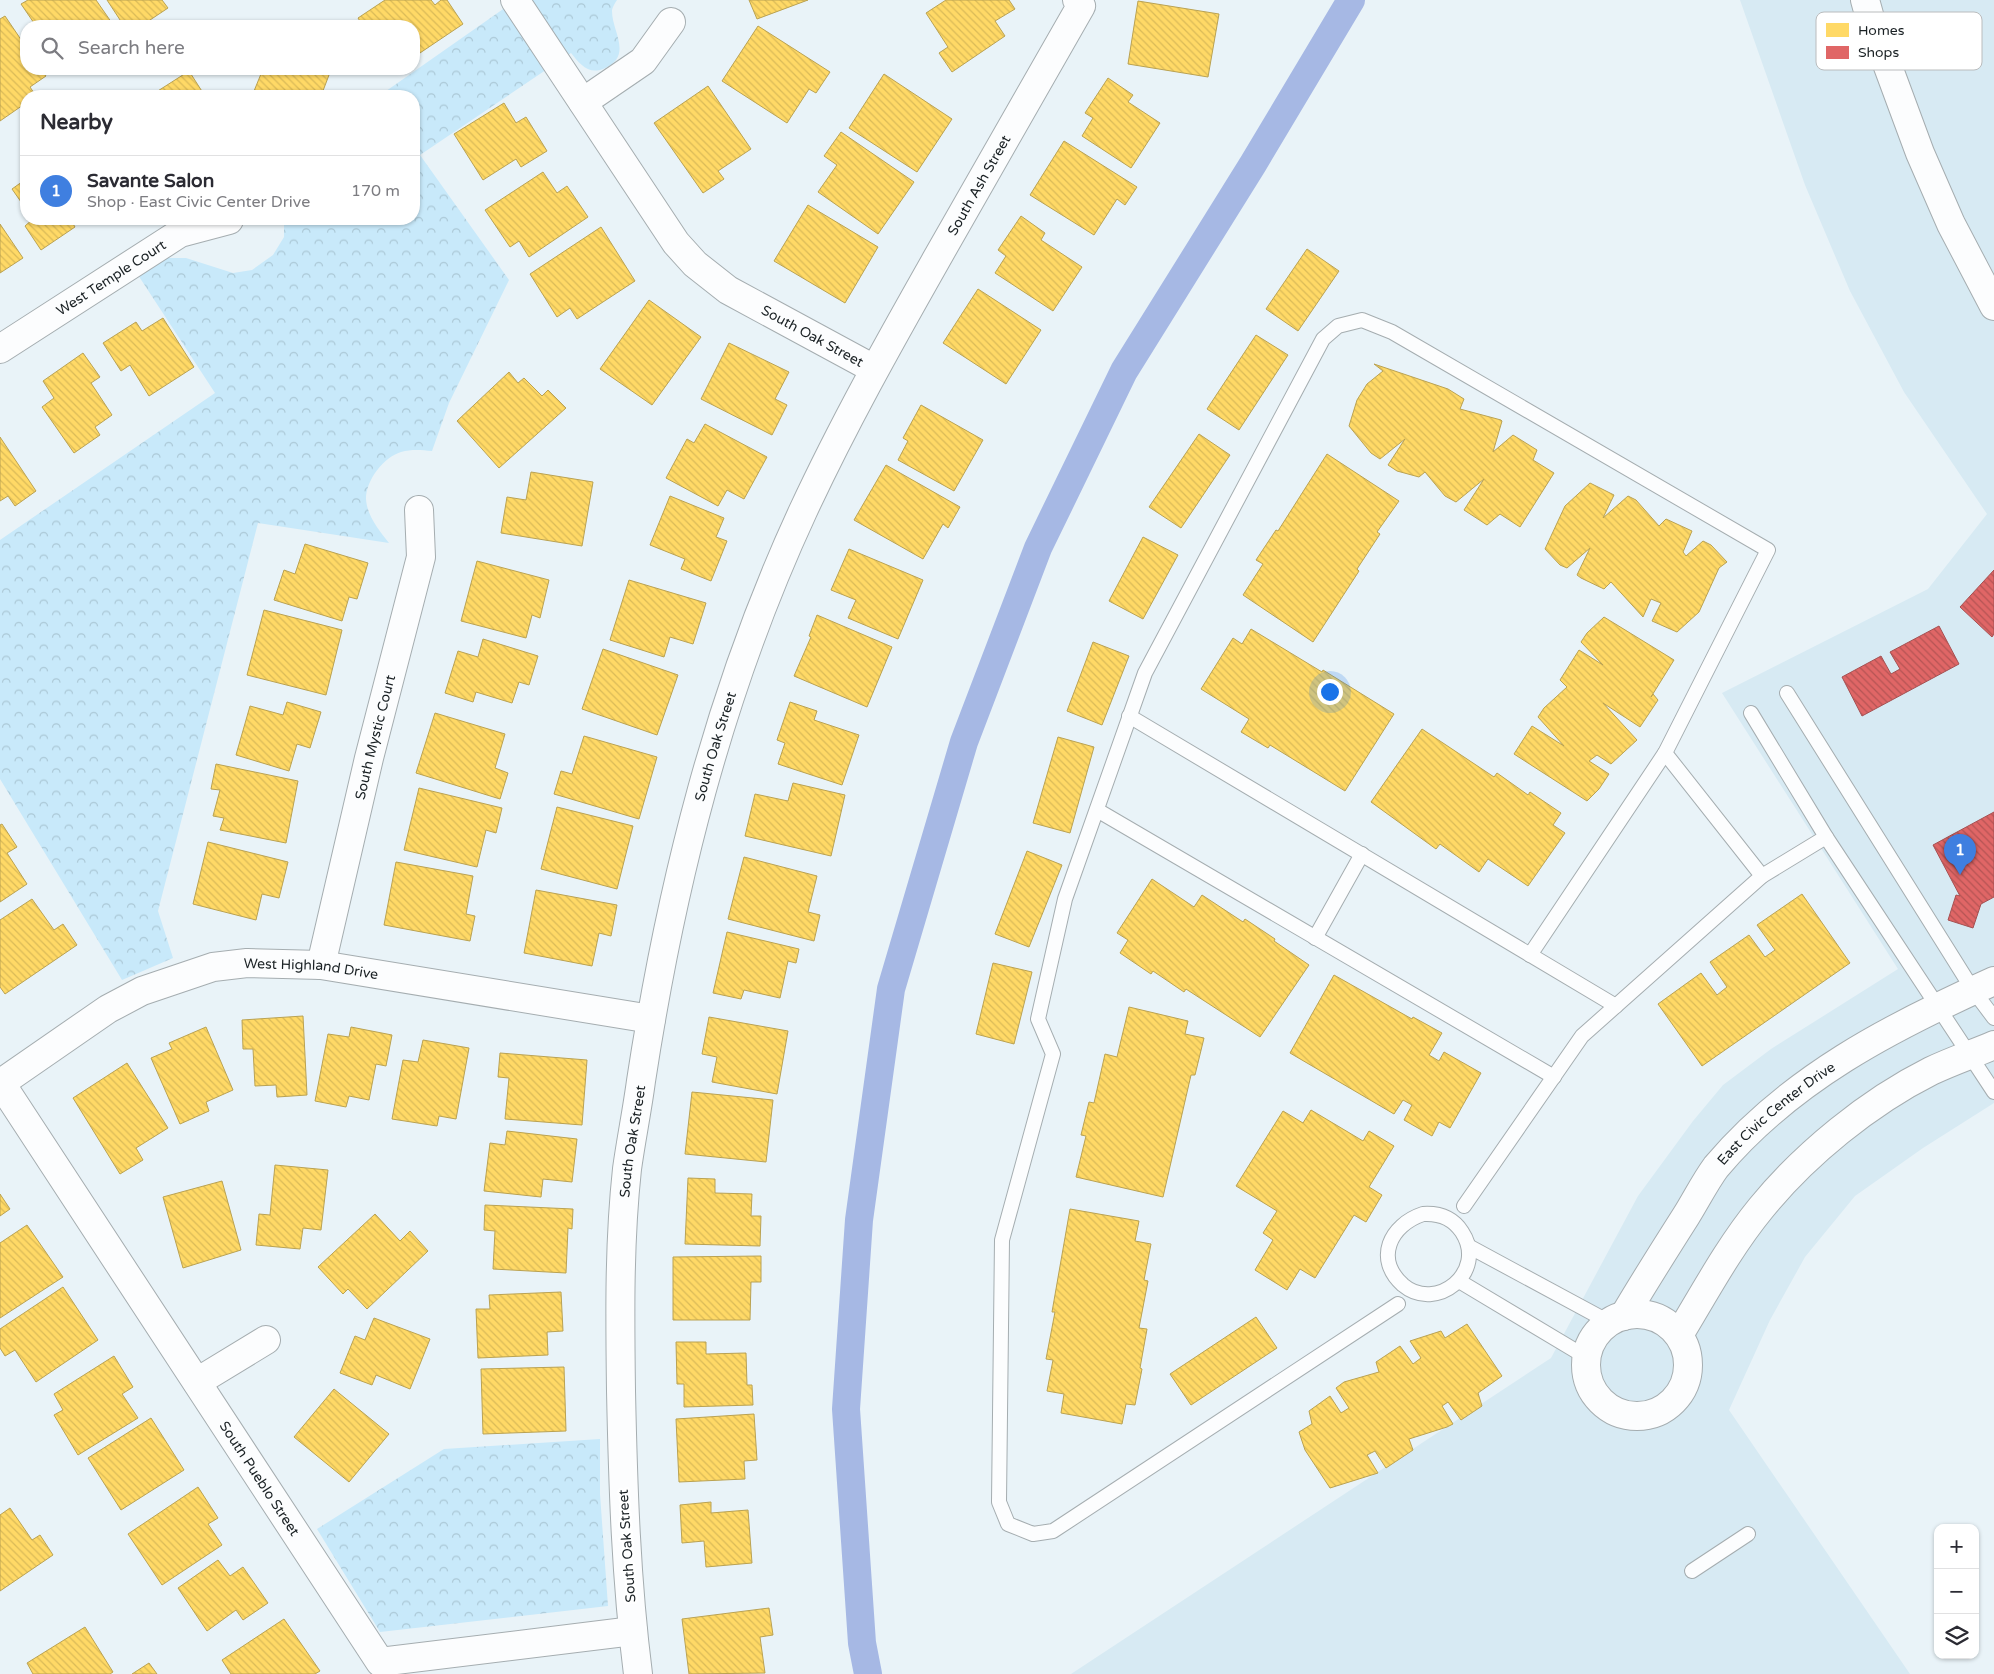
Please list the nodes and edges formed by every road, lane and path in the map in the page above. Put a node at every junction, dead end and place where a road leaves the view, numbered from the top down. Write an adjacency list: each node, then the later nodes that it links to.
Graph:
1 (515, 0): 7 (street, South Oak Street)
2 (1077, 0): 11 (street, South Ash Street)
3 (1865, 0): 4 (street)
4 (1869, 12)
5 (671, 22): 7 (street)
6 (1889, 70): 9 (street)
7 (583, 102): 11 (street, South Oak Street)
8 (210, 225): 10 (street, West Temple Court)
9 (1994, 306)
10 (0, 349)
11 (874, 370): 27 (street, South Oak Street)
12 (419, 510): 23 (street, South Mystic Court)
13 (1787, 693): 24 (lane)
14 (1751, 713): 18 (lane)
15 (1129, 716): 16 (lane); 17 (lane); 19 (lane)
16 (1665, 753): 20 (lane); 22 (lane)
17 (1097, 810): 21 (lane); 36 (lane)
18 (1826, 837): 20 (lane); 26 (lane)
19 (1362, 854): 21 (lane); 22 (lane)
20 (1762, 876): 25 (lane)
21 (1315, 938): 30 (lane)
22 (1530, 955): 25 (lane)
23 (321, 965): 27 (street, West Highland Drive); 31 (street, West Highland Drive)
24 (1984, 985): 26 (street, East Civic Center Drive); 28 (lane)
25 (1616, 1006): 30 (lane)
26 (1937, 1008): 29 (lane); 37 (street, East Civic Center Drive)
27 (650, 1018): 44 (street, South Oak Street)
28 (1994, 1018)
29 (1982, 1050): 32 (lane); 38 (street)
30 (1554, 1077): 33 (lane)
31 (0, 1082): 41 (street, South Pueblo Street)
32 (1994, 1092)
33 (1453, 1222): 34 (lane); 36 (lane)
34 (1470, 1247): 35 (lane); 37 (lane)
35 (1459, 1281): 36 (lane); 40 (lane)
36 (1410, 1289)
37 (1616, 1319): 38 (street, East Civic Center Drive); 40 (street, East Civic Center Drive)
38 (1679, 1335): 40 (street, East Civic Center Drive)
39 (266, 1340): 41 (street)
40 (1586, 1357)
41 (197, 1382): 44 (street, South Pueblo Street)
42 (1748, 1534): 43 (lane)
43 (1692, 1571)
44 (633, 1631): 45 (street, South Oak Street)
45 (638, 1674)

